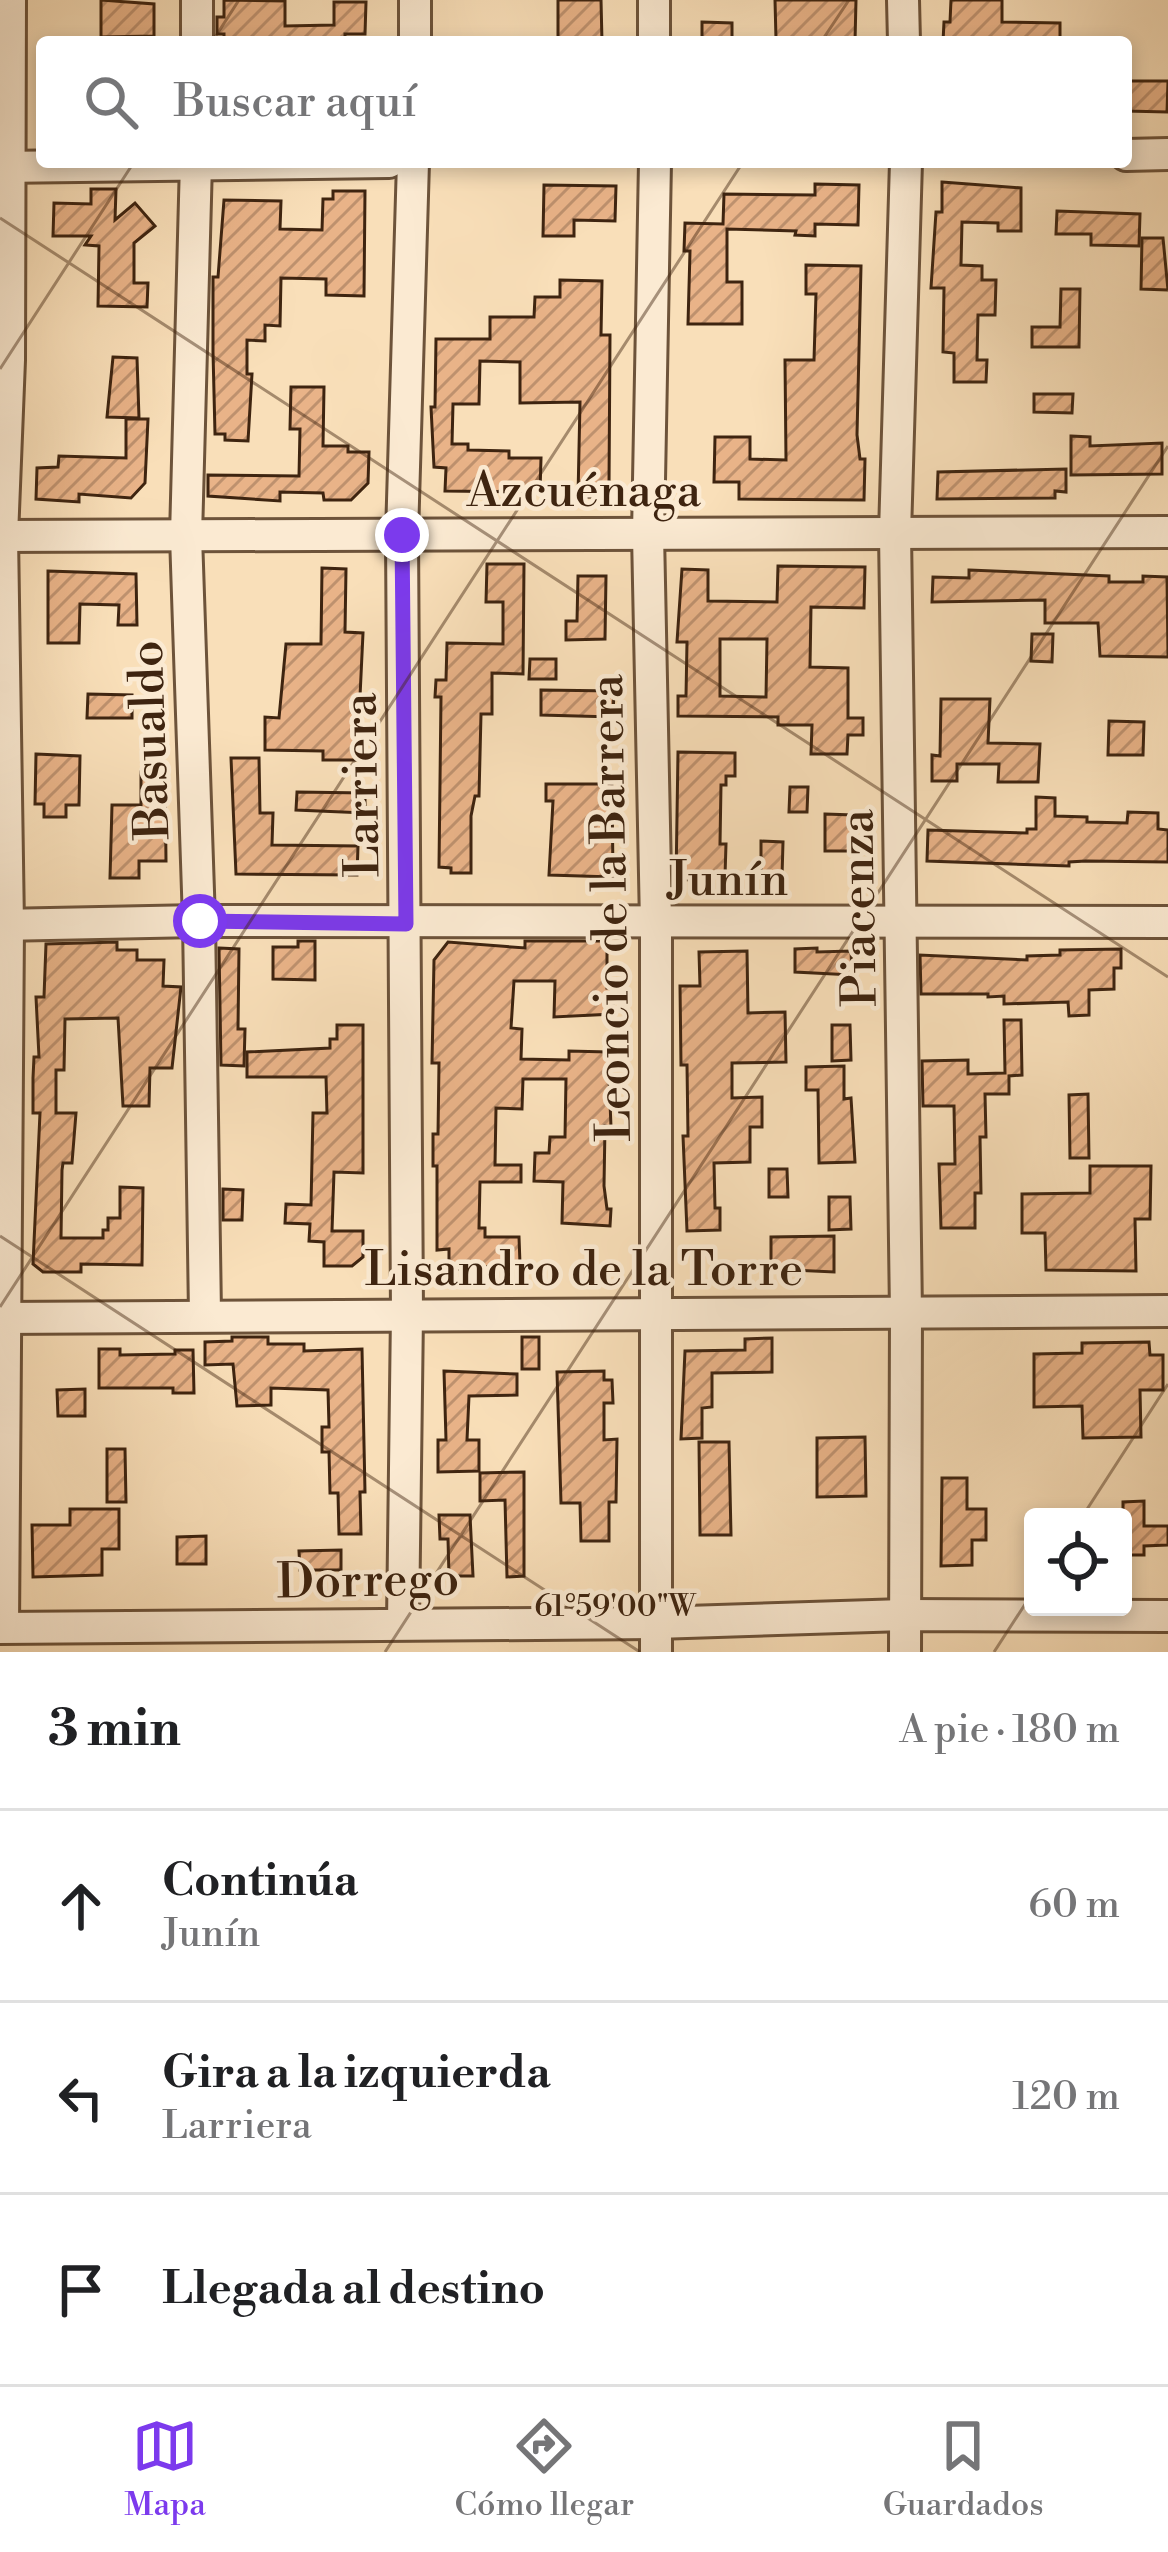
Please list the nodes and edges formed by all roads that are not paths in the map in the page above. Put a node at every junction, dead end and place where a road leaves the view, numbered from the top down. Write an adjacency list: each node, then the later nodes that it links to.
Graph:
1 (10, 0): 12 (street)
2 (196, 0): 6 (street)
3 (415, 0): 7 (street)
4 (654, 0): 8 (street)
5 (903, 0): 9 (street)
6 (196, 36)
7 (415, 36)
8 (654, 36)
9 (904, 36)
10 (1168, 154): 11 (street)
11 (1132, 155)
12 (5, 166): 13 (street); 18 (street)
13 (36, 166)
14 (196, 168): 24 (street, Basualdo)
15 (413, 168): 22 (street, Larriera)
16 (655, 168): 21 (street, Leoncio de la Barrera)
17 (906, 168): 20 (street, Piacenza)
18 (4, 360): 23 (street)
19 (1168, 532): 20 (street, Azcuénaga)
20 (895, 533): 21 (street, Azcuénaga); 26 (street, Piacenza)
21 (648, 534): 22 (street, Azcuénaga); 28 (street, Leoncio de la Barrera)
22 (402, 535): 24 (street, Azcuénaga); 29 (street, Larriera)
23 (1, 536): 24 (street, Azcuénaga); 30 (street)
24 (186, 536): 25 (street, Basualdo)
25 (200, 921): 29 (street, Junín); 30 (street, Junín); 35 (street, Basualdo)
26 (902, 922): 27 (street, Junín); 28 (street, Junín); 34 (street, Piacenza)
27 (1168, 922)
28 (656, 923): 29 (street, Junín); 32 (street, Leoncio de la Barrera)
29 (406, 924): 33 (street, Larriera)
30 (4, 925): 36 (street)
31 (1168, 1311): 34 (street, Lisandro de la Torre)
32 (658, 1312): 33 (street, Lisandro de la Torre); 34 (street, Lisandro de la Torre); 41 (street, Leoncio de la Barrera)
33 (407, 1313): 35 (street, Lisandro de la Torre); 39 (street, Larriera)
34 (906, 1313): 37 (street, Piacenza)
35 (205, 1314): 36 (street, Lisandro de la Torre)
36 (3, 1318): 40 (street)
37 (904, 1615): 38 (street, Dorrego); 41 (street, Dorrego); 43 (street, Piacenza)
38 (1168, 1616)
39 (403, 1623): 41 (street, Dorrego); 42 (street, Dorrego)
40 (2, 1628): 42 (street, Dorrego)
41 (656, 1638)
42 (254, 1639)
43 (904, 1652)

